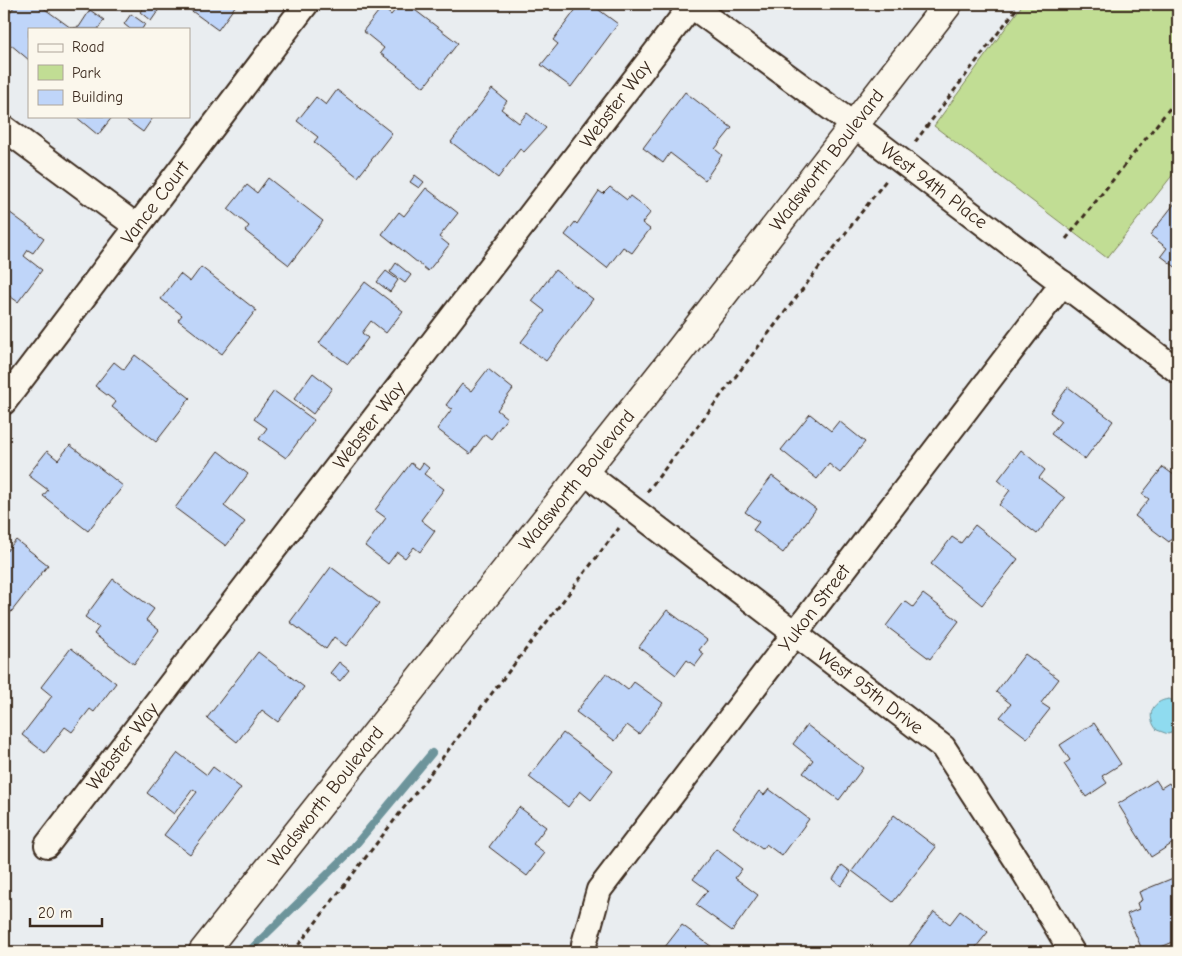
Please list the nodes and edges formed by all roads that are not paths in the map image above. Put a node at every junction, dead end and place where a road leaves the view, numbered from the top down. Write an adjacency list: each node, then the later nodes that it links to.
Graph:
1 (306, 4): 6 (street, Vance Court)
2 (948, 4): 4 (street, Wadsworth Boulevard)
3 (690, 5): 4 (street, West 94th Place); 12 (street, Webster Way)
4 (854, 125): 7 (street, West 94th Place); 10 (street, Wadsworth Boulevard)
5 (4, 128): 6 (street)
6 (136, 226): 9 (street, Vance Court)
7 (1063, 283): 8 (street, West 94th Place); 11 (street, Yukon Street)
8 (1178, 371)
9 (4, 402)
10 (583, 471): 11 (street, West 95th Drive); 14 (street, Wadsworth Boulevard)
11 (797, 633): 13 (street, Yukon Street); 15 (street, West 95th Drive)
12 (47, 845)
13 (585, 948)
14 (203, 952)
15 (1072, 952)

